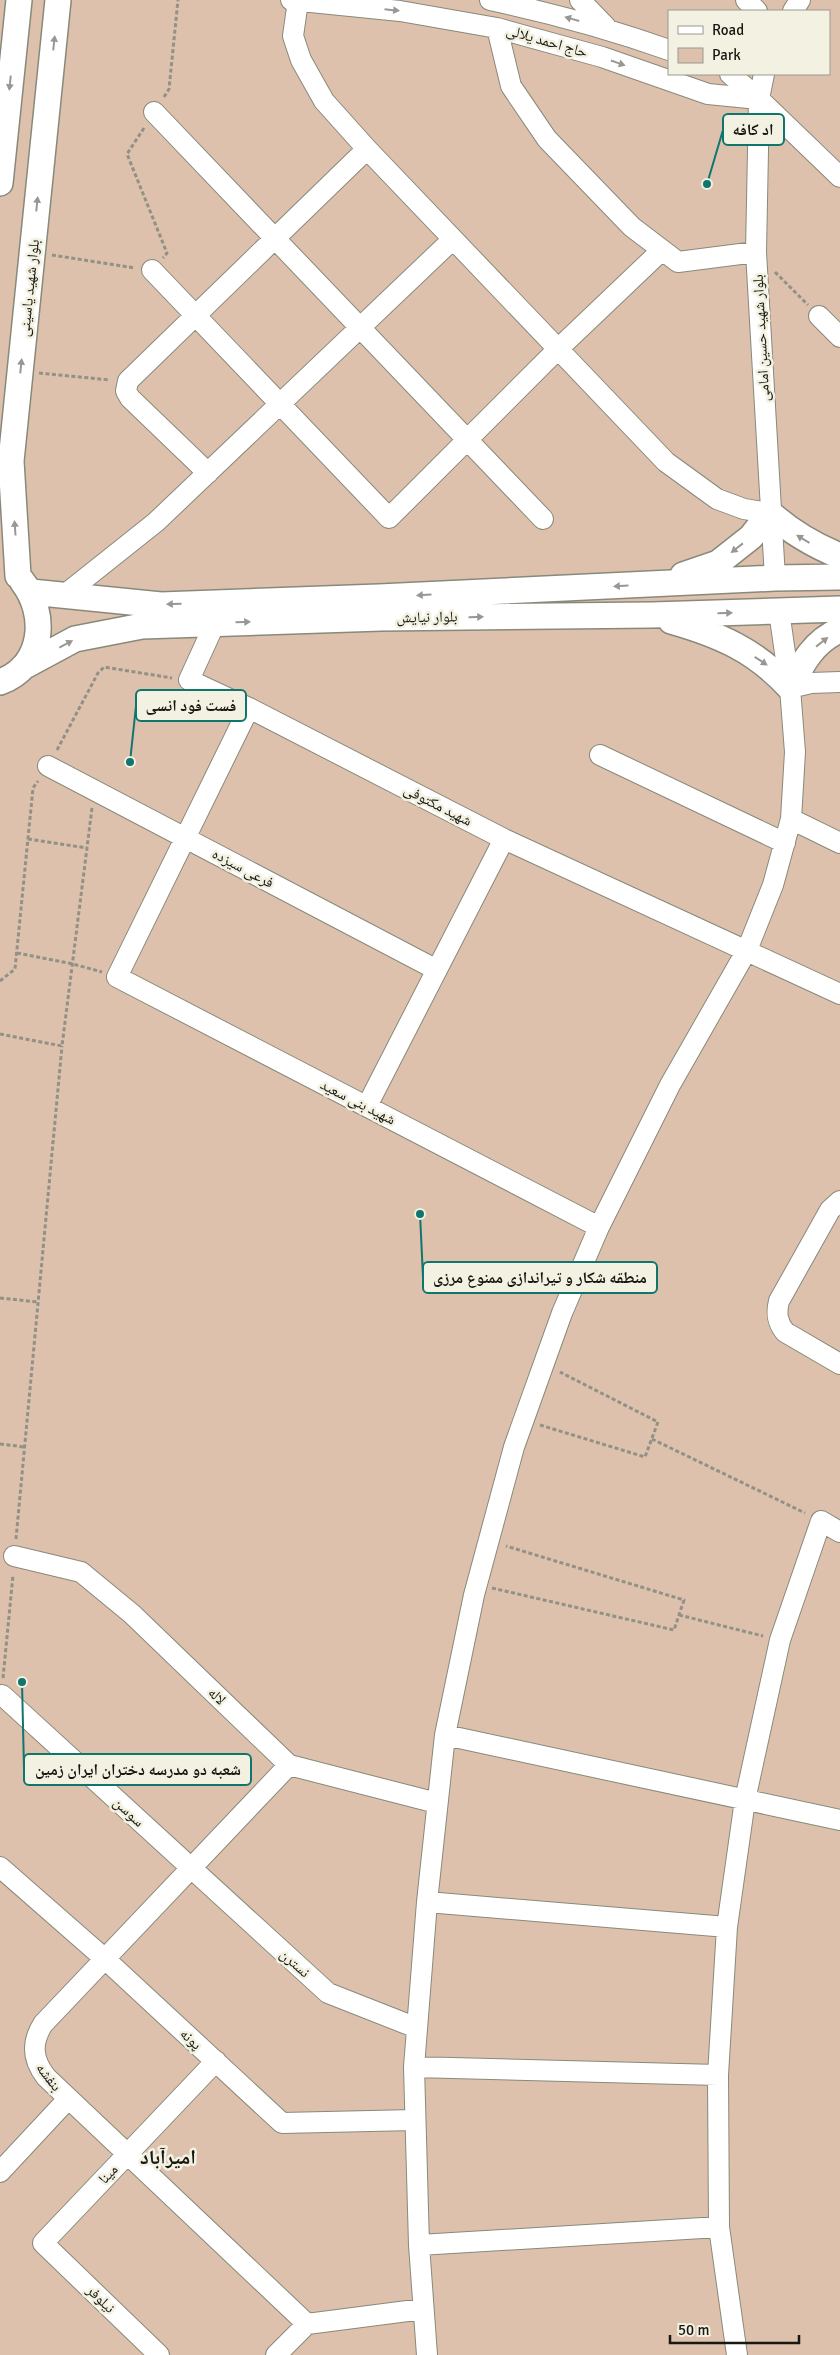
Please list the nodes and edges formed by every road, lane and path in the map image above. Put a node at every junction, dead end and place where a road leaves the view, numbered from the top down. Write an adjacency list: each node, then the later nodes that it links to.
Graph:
1 (19, 0): 19 (main road, one-way to 19)
2 (58, 0): 23 (main road, بلوار شهید یاسینی, one-way to 2)
3 (178, 0): 16 (path)
4 (291, 0): 5 (street, حاج احمد یلالی)
5 (298, 0): 10 (street, حاج احمد یلالی, one-way to 10); 17 (street)
6 (490, 0): 11 (street, حاج احمد یلالی, one-way to 6)
7 (580, 0): 11 (street)
8 (746, 0): 9 (street)
9 (756, 10)
10 (497, 28): 15 (street, حاج احمد یلالی, one-way to 15); 22 (street)
11 (608, 29): 12 (street, حاج احمد یلالی)
12 (668, 50)
13 (731, 75): 15 (street)
14 (764, 75): 15 (street, بلوار شهید حسین امامی)
15 (759, 99): 18 (street); 24 (street, بلوار شهید حسین امامی)
16 (154, 112): 20 (street); 25 (path)
17 (367, 149): 20 (street); 21 (street)
18 (840, 177)
19 (0, 183)
20 (275, 239): 26 (street); 28 (street)
21 (452, 240): 28 (street); 30 (street)
22 (662, 250): 24 (street); 30 (street)
23 (32, 252): 25 (path); 31 (main road, بلوار شهید یاسینی, one-way to 23)
24 (756, 252): 27 (path); 36 (street, بلوار شهید حسین امامی)
25 (152, 270): 26 (street)
26 (196, 316): 32 (street); 33 (street)
27 (819, 316): 29 (street)
28 (360, 328): 33 (street); 34 (street)
29 (840, 337)
30 (557, 350): 34 (street); 36 (street)
31 (20, 372): 32 (path); 40 (main road, بلوار شهید یاسینی, one-way to 31)
32 (128, 381): 35 (street)
33 (280, 404): 34 (street); 35 (street)
34 (467, 440): 37 (street)
35 (208, 473): 43 (street)
36 (770, 513): 38 (main road, one-way to 36); 41 (street, بلوار شهید حسین امامی); 42 (main road, one-way to 42)
37 (542, 519)
38 (840, 556)
39 (840, 577): 41 (main road, بلوار نیایش)
40 (16, 578): 43 (main road, بلوار نیایش); 51 (main road, بلوار شهید یاسینی)
41 (775, 578): 42 (main road, بلوار نیایش)
42 (649, 585): 44 (main road, بلوار نیایش, one-way to 44)
43 (62, 596): 45 (main road, بلوار نیایش, one-way to 43)
44 (380, 608): 45 (main road, بلوار نیایش); 48 (main road, بلوار نیایش, one-way to 48)
45 (332, 609): 49 (main road, بلوار نیایش, one-way to 45)
46 (840, 609): 47 (main road, بلوار نیایش)
47 (779, 611): 48 (main road, بلوار نیایش, one-way to 47); 53 (street)
48 (652, 615): 53 (main road, one-way to 53)
49 (215, 623): 51 (main road, بلوار نیایش, one-way to 49); 55 (street, شهید مکتوفی)
50 (840, 630): 53 (main road, one-way to 50)
51 (10, 676): 54 (main road)
52 (840, 682): 53 (street)
53 (790, 688): 59 (street)
54 (0, 704)
55 (249, 708): 60 (street); 62 (street, شهید مکتوفی)
56 (600, 755): 63 (street)
57 (48, 766): 58 (street, فرعی سیزده)
58 (95, 790): 60 (street, فرعی سیزده); 65 (path)
59 (791, 819): 63 (street); 64 (street)
60 (186, 838): 69 (street, فرعی سیزده); 70 (street)
61 (28, 839): 65 (path)
62 (504, 839): 66 (street, شهید مکتوفی); 69 (street)
63 (785, 843): 66 (street)
64 (840, 843)
65 (87, 848): 68 (path)
66 (748, 950): 71 (street, شهید مکتوفی); 76 (street)
67 (16, 953): 68 (path)
68 (72, 964): 70 (path); 73 (path)
69 (437, 970): 74 (street)
70 (117, 977): 74 (street, شهید بنی سعید)
71 (840, 994)
72 (0, 1034): 73 (path)
73 (62, 1046): 78 (path)
74 (367, 1106): 76 (street, شهید بنی سعید)
75 (840, 1201): 80 (street)
76 (599, 1227): 79 (street)
77 (0, 1298): 78 (path)
78 (38, 1302): 84 (path)
79 (544, 1364): 81 (street); 82 (path)
80 (840, 1364)
81 (524, 1421): 82 (path); 87 (street)
82 (652, 1439): 85 (path)
83 (0, 1444): 84 (path)
84 (24, 1447): 88 (path)
85 (821, 1521): 86 (street); 91 (street)
86 (840, 1532)
87 (489, 1540): 89 (street); 90 (path)
88 (14, 1556): 92 (path); 94 (street, لاله)
89 (477, 1585): 90 (path); 93 (street)
90 (679, 1615): 91 (path)
91 (780, 1640): 95 (street)
92 (2, 1695): 99 (street, سوسن)
93 (445, 1735): 95 (street); 96 (street)
94 (289, 1765): 96 (street, لاله); 99 (street, بنفشه)
95 (745, 1800): 97 (street); 101 (street)
96 (437, 1803): 100 (street)
97 (840, 1820)
98 (0, 1868): 102 (street, پونه)
99 (190, 1868): 102 (street, بنفشه); 103 (street, نسترن)
100 (427, 1902): 101 (street); 103 (street)
101 (727, 1928): 106 (street)
102 (105, 1959): 104 (street, پونه); 107 (street, بنفشه)
103 (417, 2028): 105 (street)
104 (216, 2061): 108 (street, پونه); 109 (street, مینا)
105 (414, 2067): 106 (street); 108 (street)
106 (718, 2075): 111 (street)
107 (68, 2099): 109 (street, بنفشه); 110 (street)
108 (415, 2120): 113 (street)
109 (126, 2155): 112 (street, مینا); 115 (street, بنفشه)
110 (0, 2172)
111 (719, 2228): 113 (street); 119 (street)
112 (43, 2243): 116 (street, نیلوفر)
113 (419, 2245): 114 (street)
114 (423, 2309): 115 (street); 118 (street)
115 (307, 2324): 117 (street)
116 (159, 2355)
117 (276, 2355)
118 (427, 2355)
119 (737, 2355)

